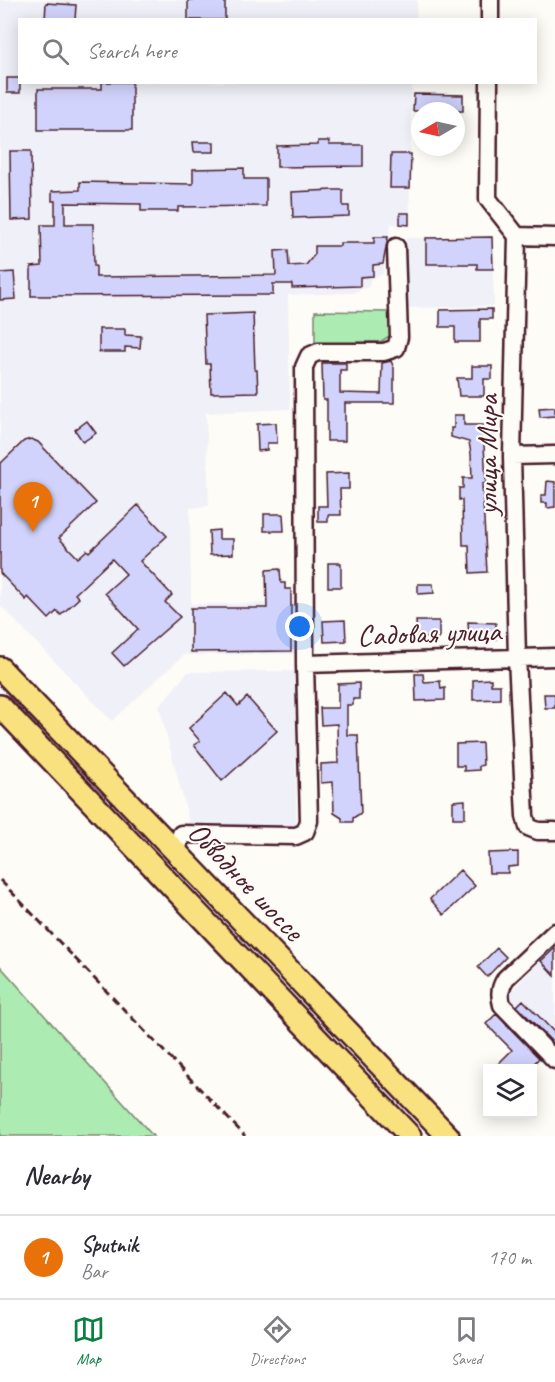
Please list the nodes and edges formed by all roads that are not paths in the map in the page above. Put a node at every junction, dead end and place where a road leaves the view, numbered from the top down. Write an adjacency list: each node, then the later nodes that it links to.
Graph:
1 (490, 0): 2 (street)
2 (490, 18)
3 (489, 84): 4 (street)
4 (517, 236): 5 (street); 8 (street, улица Мира)
5 (555, 237)
6 (396, 247): 11 (street)
7 (555, 455): 8 (street)
8 (512, 456): 10 (street, улица Мира)
9 (555, 657): 10 (street, Садовая улица)
10 (517, 658): 11 (street, Садовая улица); 14 (street, улица Мира)
11 (305, 664): 15 (street)
12 (0, 668): 15 (main road, Обводное шоссе)
13 (0, 706): 18 (main road, Обводное шоссе)
14 (555, 831)
15 (177, 853): 19 (main road, Обводное шоссе)
16 (555, 932): 17 (street)
17 (555, 1060)
18 (410, 1136)
19 (448, 1136)

